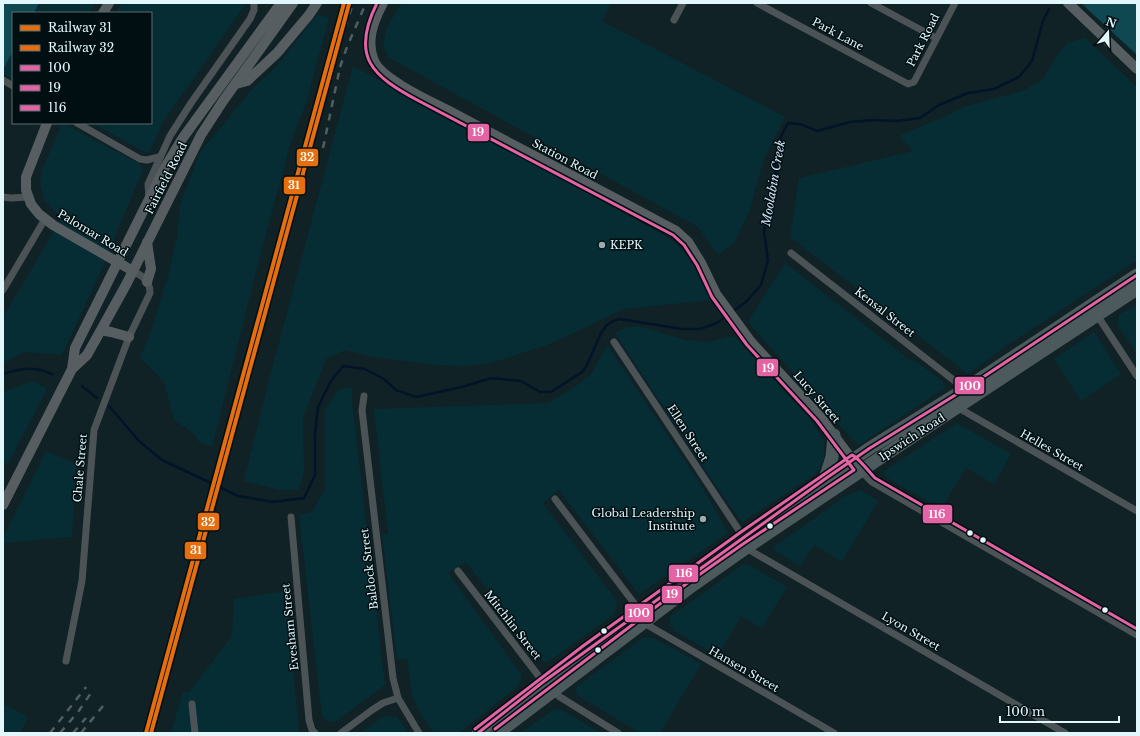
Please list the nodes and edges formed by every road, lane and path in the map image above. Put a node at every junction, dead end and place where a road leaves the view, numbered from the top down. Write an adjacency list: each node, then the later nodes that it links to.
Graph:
1 (109, 3): 12 (main road)
2 (254, 3): 22 (street, Fairfield Road)
3 (281, 3): 25 (main road, Fairfield Road)
4 (294, 3): 17 (main road, Fairfield Road)
5 (317, 3): 17 (main road)
6 (383, 3): 35 (main road, Station Road)
7 (684, 3): 13 (street)
8 (757, 3): 18 (street, Park Lane)
9 (871, 3): 14 (street)
10 (954, 3): 14 (street, Park Road)
11 (1068, 3): 15 (main road)
12 (104, 12)
13 (674, 20)
14 (936, 38): 18 (street, Park Road)
15 (1137, 69)
16 (3, 80): 19 (street)
17 (236, 84): 27 (main road, Fairfield Road)
18 (908, 84)
19 (12, 85)
20 (47, 124): 24 (main road)
21 (79, 124): 22 (street)
22 (160, 157): 25 (street, Fairfield Road)
23 (3, 196): 24 (street)
24 (28, 197): 26 (main road, Palomar Road)
25 (149, 199): 29 (main road, Fairfield Road)
26 (44, 218): 29 (main road, Palomar Road); 34 (street)
27 (147, 242): 30 (main road, Fairfield Road); 32 (main road)
28 (791, 253): 42 (street, Kensal Street)
29 (118, 262): 30 (main road, Palomar Road); 40 (main road, Fairfield Road)
30 (133, 271): 32 (street); 37 (main road, Fairfield Road)
31 (1137, 275): 42 (highway, Ipswich Road)
32 (147, 282): 38 (street, Chale Street)
33 (1137, 289): 36 (highway, Ipswich Road)
34 (3, 290)
35 (723, 303): 45 (main road, Lucy Street)
36 (1096, 315): 41 (street); 44 (highway, Ipswich Road)
37 (101, 330): 38 (main road); 40 (main road, Fairfield Road)
38 (129, 337): 57 (street, Chale Street)
39 (614, 342): 53 (street, Ellen Street)
40 (72, 369): 50 (main road, Fairfield Road)
41 (1137, 376)
42 (965, 389): 46 (highway, Ipswich Road)
43 (364, 396): 60 (street, Baldock Street)
44 (957, 407): 47 (highway, Ipswich Road); 51 (street, Helles Street)
45 (834, 435): 46 (main road, Lucy Street); 48 (highway)
46 (853, 460): 47 (main road, Lucy Street); 48 (highway, Ipswich Road)
47 (861, 471): 53 (highway, Ipswich Road); 56 (street)
48 (825, 479): 53 (highway, Ipswich Road)
49 (555, 499): 55 (street)
50 (3, 505)
51 (1137, 511)
52 (291, 517): 63 (street, Evesham Street)
53 (745, 542): 55 (highway, Ipswich Road); 70 (street, Lyon Street)
54 (458, 571): 58 (street, Mitchlin Street)
55 (642, 617): 58 (highway, Ipswich Road); 59 (highway, Ipswich Road); 69 (street, Hansen Street)
56 (1137, 635)
57 (66, 661)
58 (543, 682): 59 (street, Mitchlin Street); 66 (highway, Ipswich Road)
59 (553, 691): 67 (highway, Ipswich Road); 68 (street, Mitchlin Street)
60 (398, 698): 64 (street); 65 (street, Baldock Street)
61 (192, 704): 62 (street)
62 (195, 733)
63 (315, 733)
64 (341, 733)
65 (419, 733)
66 (478, 733)
67 (498, 733)
68 (618, 733)
69 (834, 733)
70 (1065, 733)

